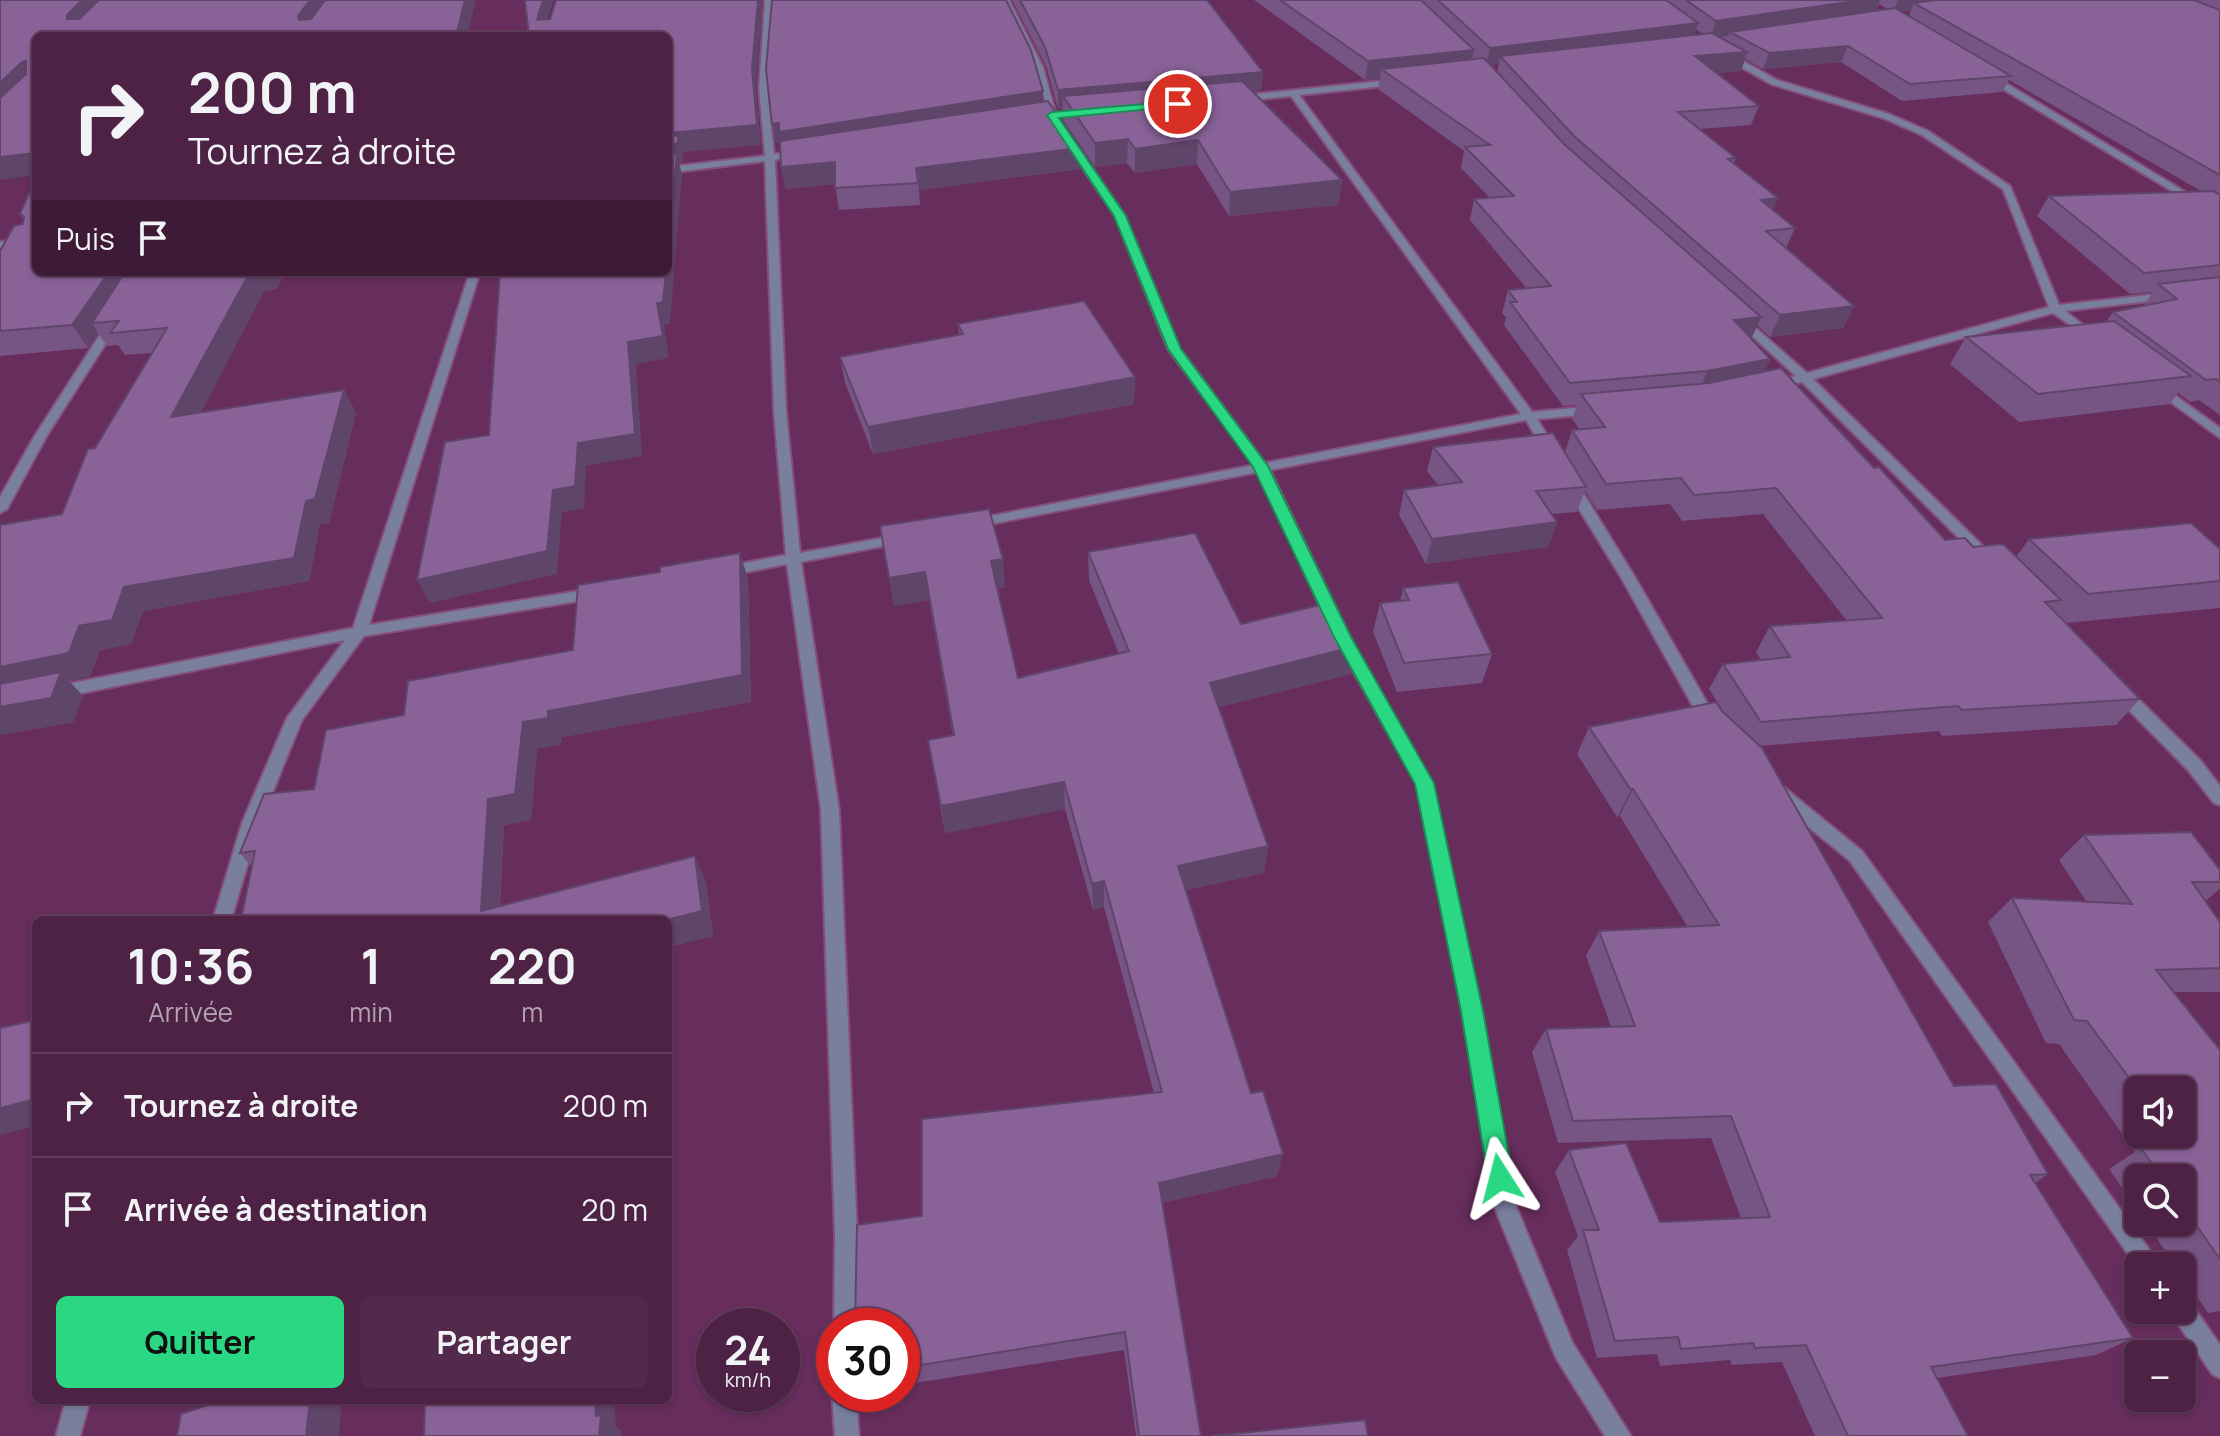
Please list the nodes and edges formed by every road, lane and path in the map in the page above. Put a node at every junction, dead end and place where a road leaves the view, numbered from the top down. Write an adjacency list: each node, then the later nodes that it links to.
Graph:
1 (769, 0): 11 (street)
2 (1005, 0): 28 (street)
3 (1707, 45): 19 (street)
4 (1983, 73): 13 (street)
5 (1405, 81): 7 (street)
6 (1264, 84): 8 (street)
7 (1294, 94): 8 (street); 26 (street)
8 (1273, 96): 9 (street)
9 (1225, 100)
10 (817, 152): 11 (street)
11 (770, 159): 12 (street); 32 (street)
12 (672, 170)
13 (2220, 217)
14 (32, 241): 15 (street)
15 (0, 245)
16 (474, 276): 36 (street)
17 (2175, 295): 19 (street)
18 (1725, 306): 23 (street)
19 (2055, 309): 21 (street); 23 (street)
20 (121, 310): 29 (street)
21 (2106, 348)
22 (2144, 376): 27 (street)
23 (1806, 379): 24 (street); 33 (street)
24 (1760, 388)
25 (1605, 409): 26 (street)
26 (1529, 416): 28 (street); 39 (street)
27 (2220, 434)
28 (1261, 466): 30 (street); 51 (street)
29 (0, 509)
30 (959, 526)
31 (914, 536): 32 (street)
32 (794, 561): 34 (street); 44 (street)
33 (1994, 566)
34 (700, 576)
35 (607, 591): 36 (street)
36 (359, 632): 38 (street); 42 (street)
37 (2105, 676): 41 (street)
38 (47, 694)
39 (1715, 732)
40 (1767, 781): 43 (street)
41 (2220, 798)
42 (223, 916)
43 (2140, 1252)
44 (845, 1308)
45 (2192, 1324): 46 (street)
46 (2220, 1366)
47 (77, 1404): 49 (street)
48 (845, 1412): 50 (street)
49 (68, 1436)
50 (847, 1436)
51 (1619, 1436)

